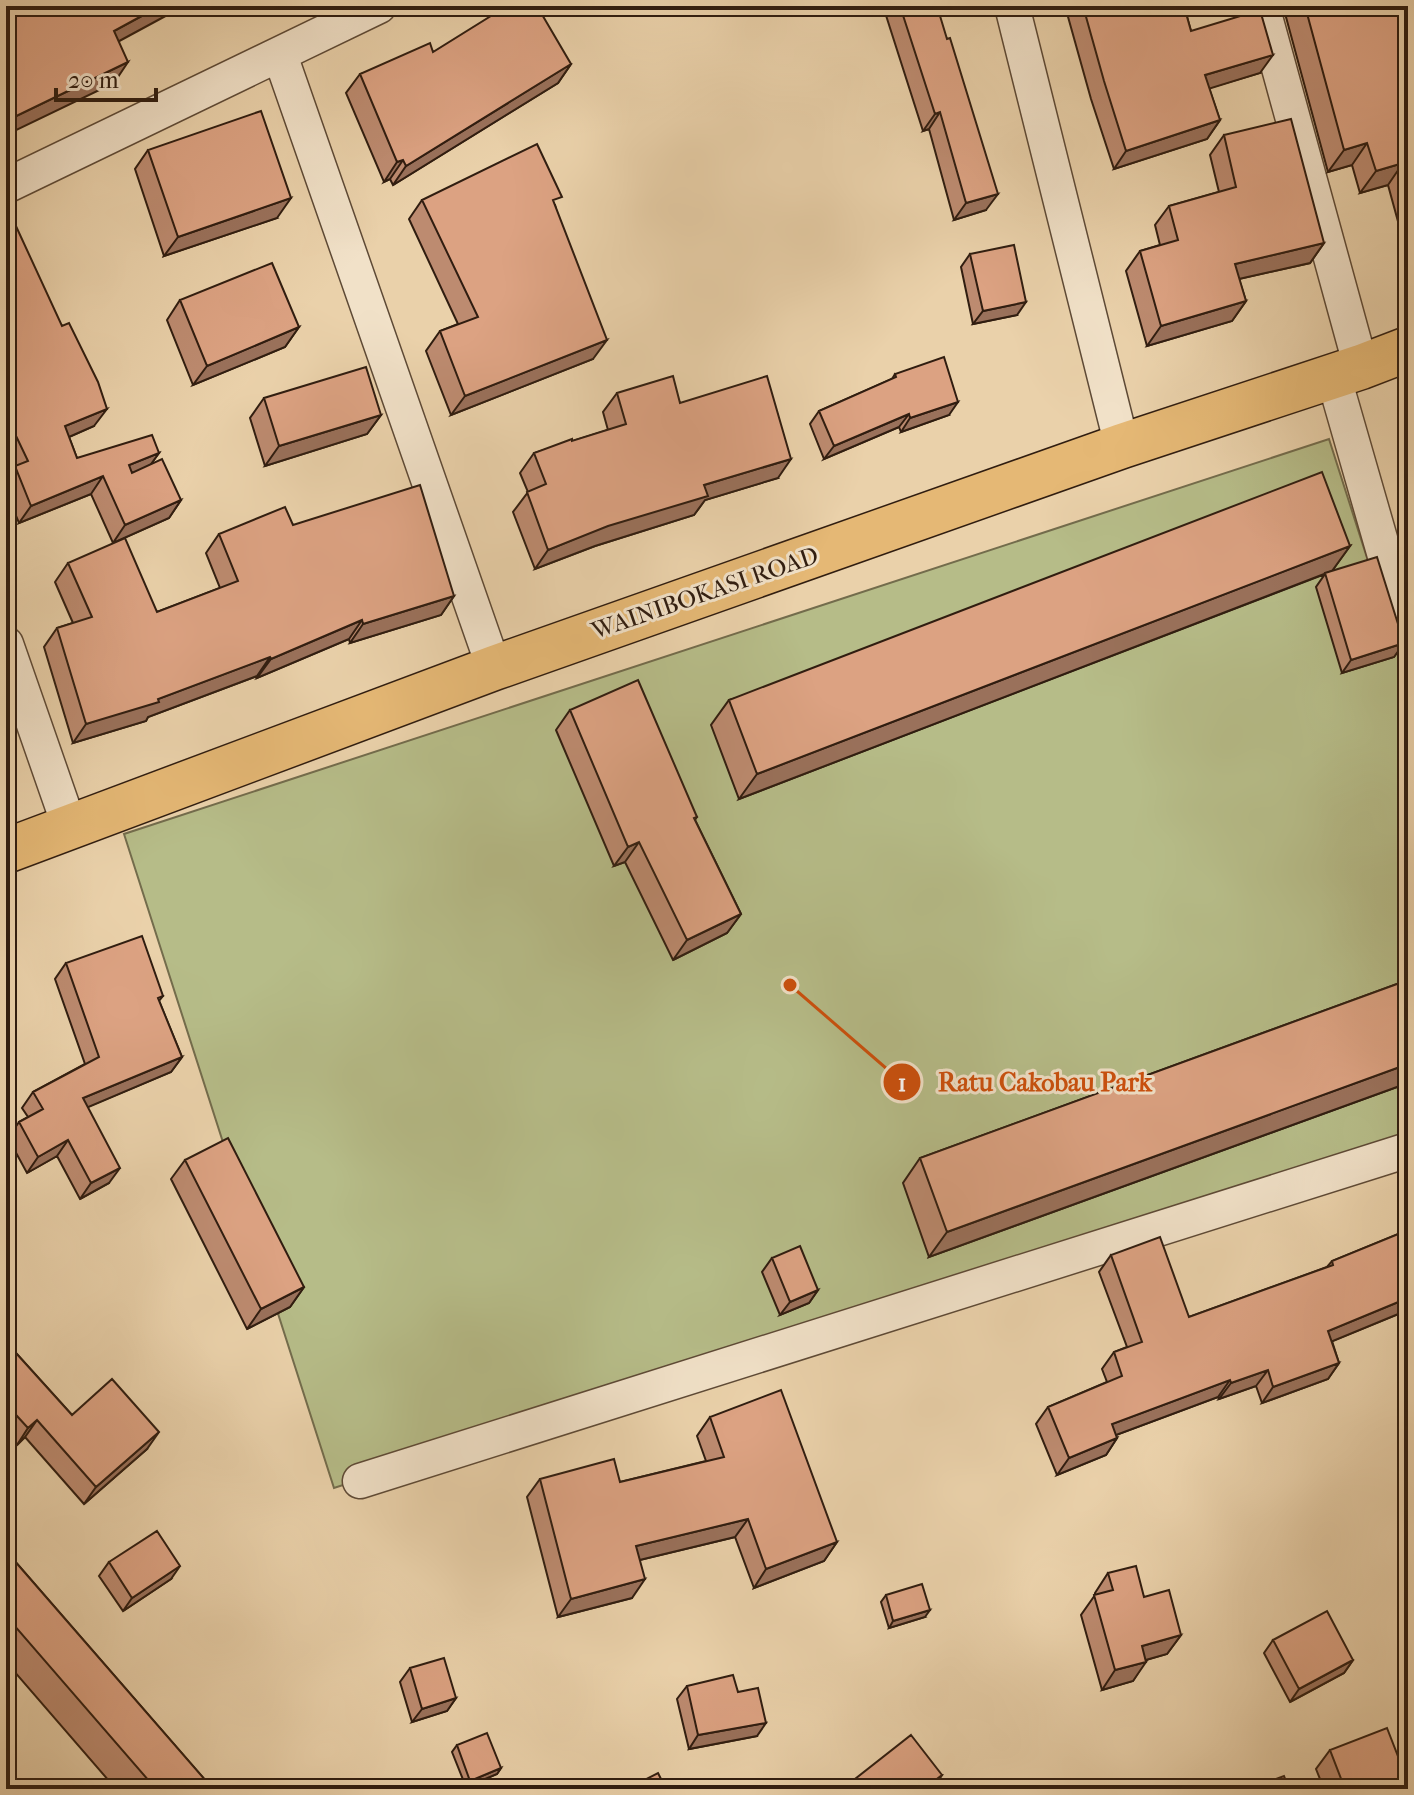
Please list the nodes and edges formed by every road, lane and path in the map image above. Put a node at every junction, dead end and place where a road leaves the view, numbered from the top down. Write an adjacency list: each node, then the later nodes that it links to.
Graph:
1 (379, 6): 4 (street)
2 (1012, 6): 8 (street)
3 (1262, 6): 7 (street)
4 (280, 55): 5 (street); 11 (street)
5 (6, 186)
6 (1408, 349): 7 (main road, WAINIBOKASI ROAD)
7 (1347, 371): 8 (main road, WAINIBOKASI ROAD); 9 (street)
8 (1122, 446): 11 (main road, WAINIBOKASI ROAD)
9 (1408, 636)
10 (6, 644): 12 (street)
11 (494, 668): 12 (main road, WAINIBOKASI ROAD)
12 (70, 828): 13 (main road, WAINIBOKASI ROAD)
13 (6, 851)
14 (1408, 1150): 15 (street)
15 (360, 1481)

